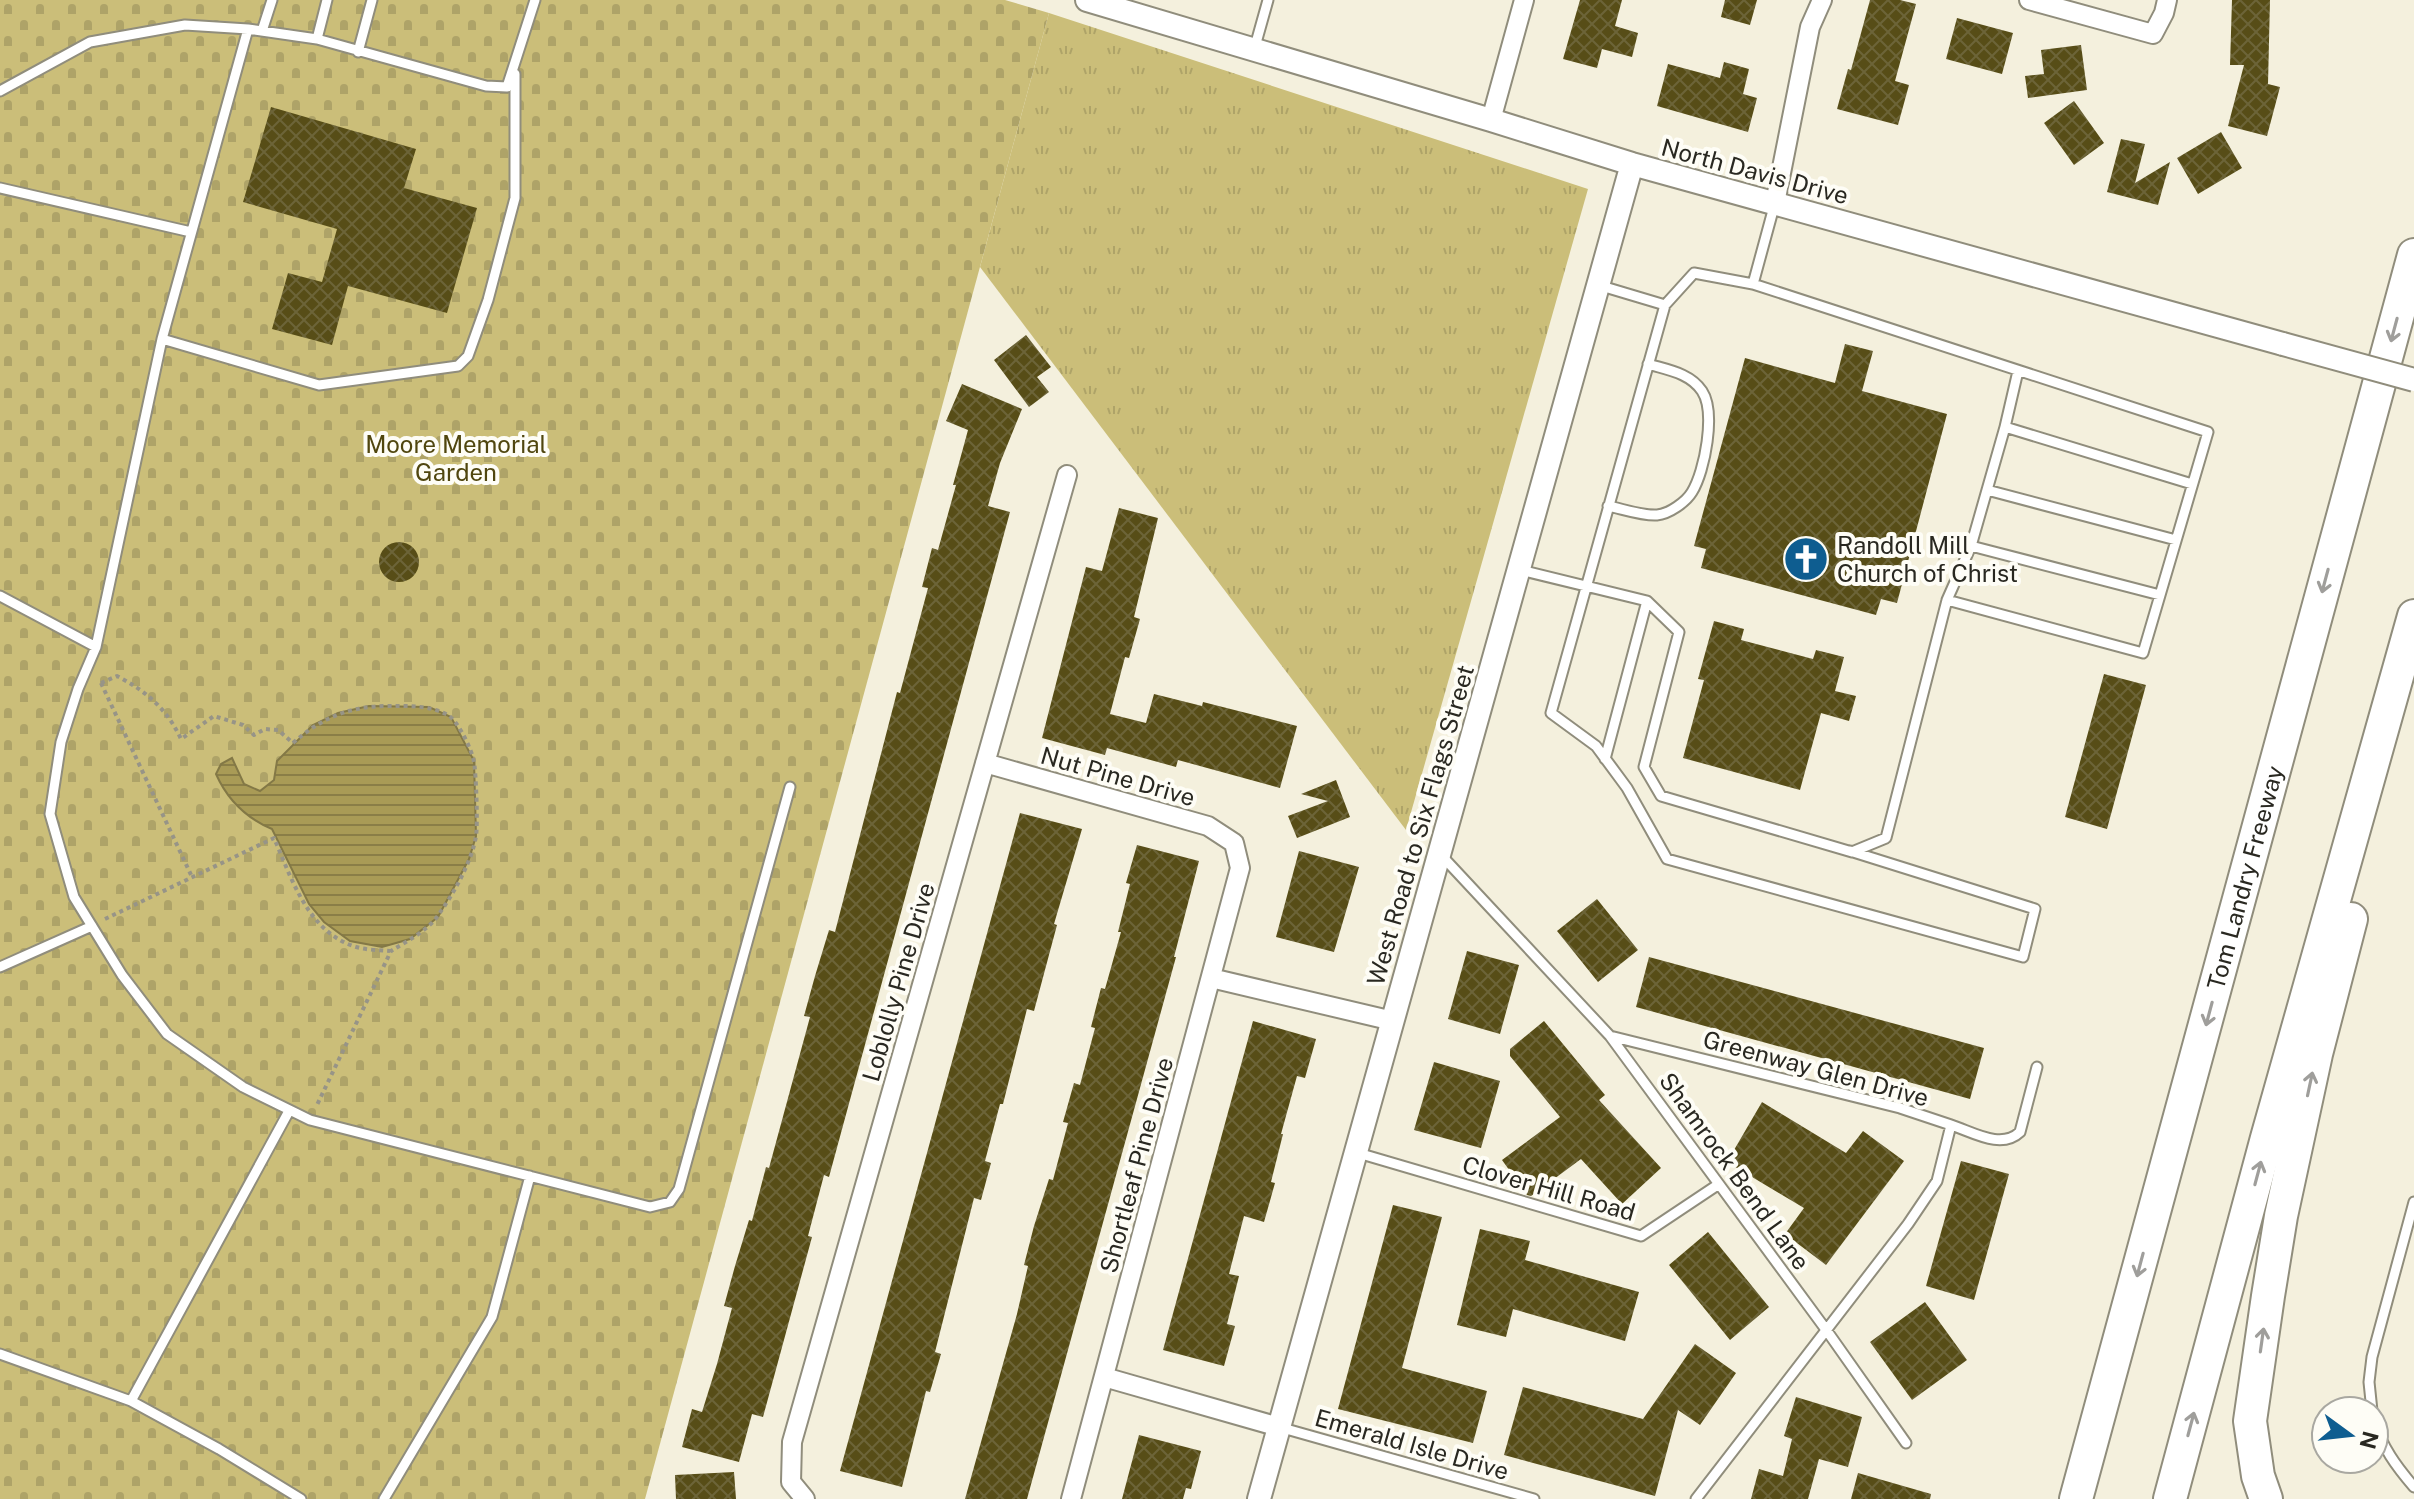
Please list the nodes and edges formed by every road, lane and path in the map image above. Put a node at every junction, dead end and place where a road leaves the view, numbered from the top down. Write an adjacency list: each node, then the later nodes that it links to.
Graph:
1 (272, 0): 12 (lane)
2 (327, 0): 13 (lane)
3 (372, 0): 15 (lane)
4 (535, 0): 16 (lane)
5 (1087, 0): 14 (street, North Davis Drive)
6 (1268, 0): 14 (lane)
7 (1524, 0): 18 (street)
8 (1822, 0): 21 (street)
9 (2029, 0): 10 (street)
10 (2167, 0)
11 (248, 29): 12 (lane); 17 (lane); 22 (lane)
12 (262, 31): 13 (lane)
13 (317, 39): 15 (lane)
14 (1254, 50): 18 (street, North Davis Drive)
15 (358, 52): 16 (lane)
16 (515, 67): 27 (lane)
17 (0, 91)
18 (1491, 120): 19 (street, North Davis Drive)
19 (1632, 164): 21 (street, North Davis Drive); 25 (street, West Road to Six Flags Street)
20 (0, 188): 22 (lane)
21 (1775, 203): 24 (lane); 30 (street, North Davis Drive, bridge)
22 (191, 232): 27 (lane)
23 (2414, 255): 70 (highway, Tom Landry Freeway, one-way to 70)
24 (1753, 284): 26 (lane); 29 (lane)
25 (1598, 285): 26 (lane); 38 (street, West Road to Six Flags Street)
26 (1665, 305): 28 (lane)
27 (162, 339): 46 (lane)
28 (1648, 364): 35 (lane); 35 (lane)
29 (2018, 371): 31 (lane); 33 (lane)
30 (2414, 380)
31 (2005, 427): 33 (lane); 34 (lane)
32 (1067, 475): 50 (street, Loblolly Pine Drive)
33 (2192, 484): 36 (lane)
34 (1987, 490): 36 (lane); 37 (lane)
35 (1608, 506): 39 (lane)
36 (2176, 540): 40 (lane)
37 (1971, 546): 40 (lane); 42 (lane)
38 (1519, 570): 39 (lane); 54 (street, West Road to Six Flags Street)
39 (1586, 586): 43 (lane); 49 (lane)
40 (2160, 595): 42 (lane)
41 (0, 596): 46 (lane)
42 (1947, 600): 53 (lane)
43 (1647, 601): 49 (lane); 53 (lane)
44 (2414, 616): 89 (highway, one-way to 44)
45 (2414, 642): 90 (highway, one-way to 45)
46 (96, 647): 47 (lane)
47 (91, 660): 48 (path); 56 (lane)
48 (101, 683): 55 (path); 57 (path)
49 (1605, 759): 53 (lane)
50 (985, 763): 52 (street, Nut Pine Drive); 82 (street, Loblolly Pine Drive)
51 (790, 787): 67 (lane)
52 (1234, 843): 59 (street, Shortleaf Pine Drive)
53 (1846, 850)
54 (1440, 853): 60 (street, West Road to Six Flags Street); 61 (lane)
55 (192, 877): 56 (path); 57 (path)
56 (92, 926): 58 (lane); 63 (lane)
57 (391, 951): 64 (path)
58 (0, 967)
59 (1211, 978): 60 (street); 73 (street, Shortleaf Pine Drive)
60 (1393, 1021): 66 (street, West Road to Six Flags Street)
61 (1610, 1036): 65 (lane, Greenway Glen Drive); 68 (lane, Shamrock Bend Lane)
62 (2037, 1067): 65 (lane)
63 (289, 1111): 64 (lane); 75 (lane)
64 (310, 1120): 67 (lane)
65 (1951, 1125): 71 (lane, Greenway Glen Drive)
66 (1356, 1152): 68 (lane, Clover Hill Road); 76 (street, West Road to Six Flags Street)
67 (530, 1176): 81 (lane)
68 (1719, 1184): 71 (lane, Shamrock Bend Lane)
69 (2414, 1202): 74 (lane)
70 (2125, 1320): 87 (highway); 88 (highway, Tom Landry Freeway)
71 (1827, 1331): 77 (lane, Shamrock Bend Lane); 86 (lane, Greenway Glen Drive)
72 (0, 1354): 75 (lane)
73 (1104, 1377): 76 (street); 83 (street, Shortleaf Pine Drive)
74 (2370, 1395)
75 (131, 1401): 80 (lane)
76 (1279, 1427): 84 (street, West Road to Six Flags Street); 85 (lane, Emerald Isle Drive)
77 (1906, 1443)
78 (2390, 1457): 79 (lane)
79 (2414, 1487)
80 (301, 1499)
81 (384, 1499)
82 (805, 1499)
83 (1071, 1499)
84 (1259, 1499)
85 (1534, 1499)
86 (1696, 1499)
87 (2059, 1499)
88 (2076, 1499)
89 (2170, 1499)
90 (2266, 1499)

